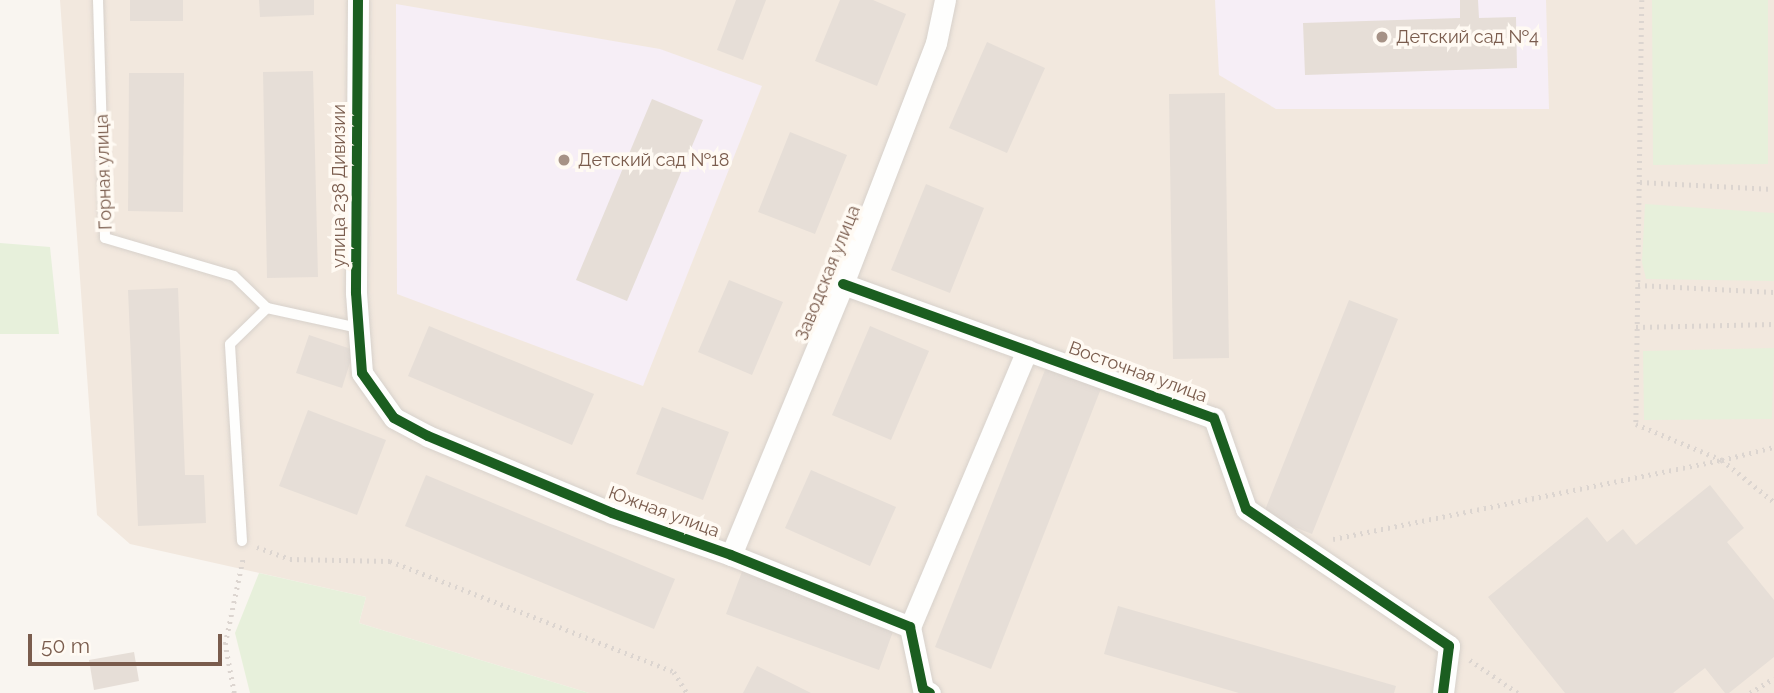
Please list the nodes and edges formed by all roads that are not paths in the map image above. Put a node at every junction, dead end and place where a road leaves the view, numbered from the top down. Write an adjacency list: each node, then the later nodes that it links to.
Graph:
1 (97, 0): 5 (lane, Горная улица)
2 (358, 0): 6 (street, улица 238 Дивизии)
3 (945, 0): 4 (street, Заводская улица)
4 (843, 284): 7 (street, Восточная улица); 10 (street, Заводская улица)
5 (267, 307): 6 (lane); 9 (lane)
6 (359, 328): 8 (street, улица 238 Дивизии)
7 (1027, 350): 11 (street); 13 (street, Восточная улица)
8 (362, 373): 10 (street, Южная улица)
9 (242, 541)
10 (731, 555): 11 (street, Южная улица)
11 (910, 627): 12 (street)
12 (930, 693)
13 (1443, 693)

